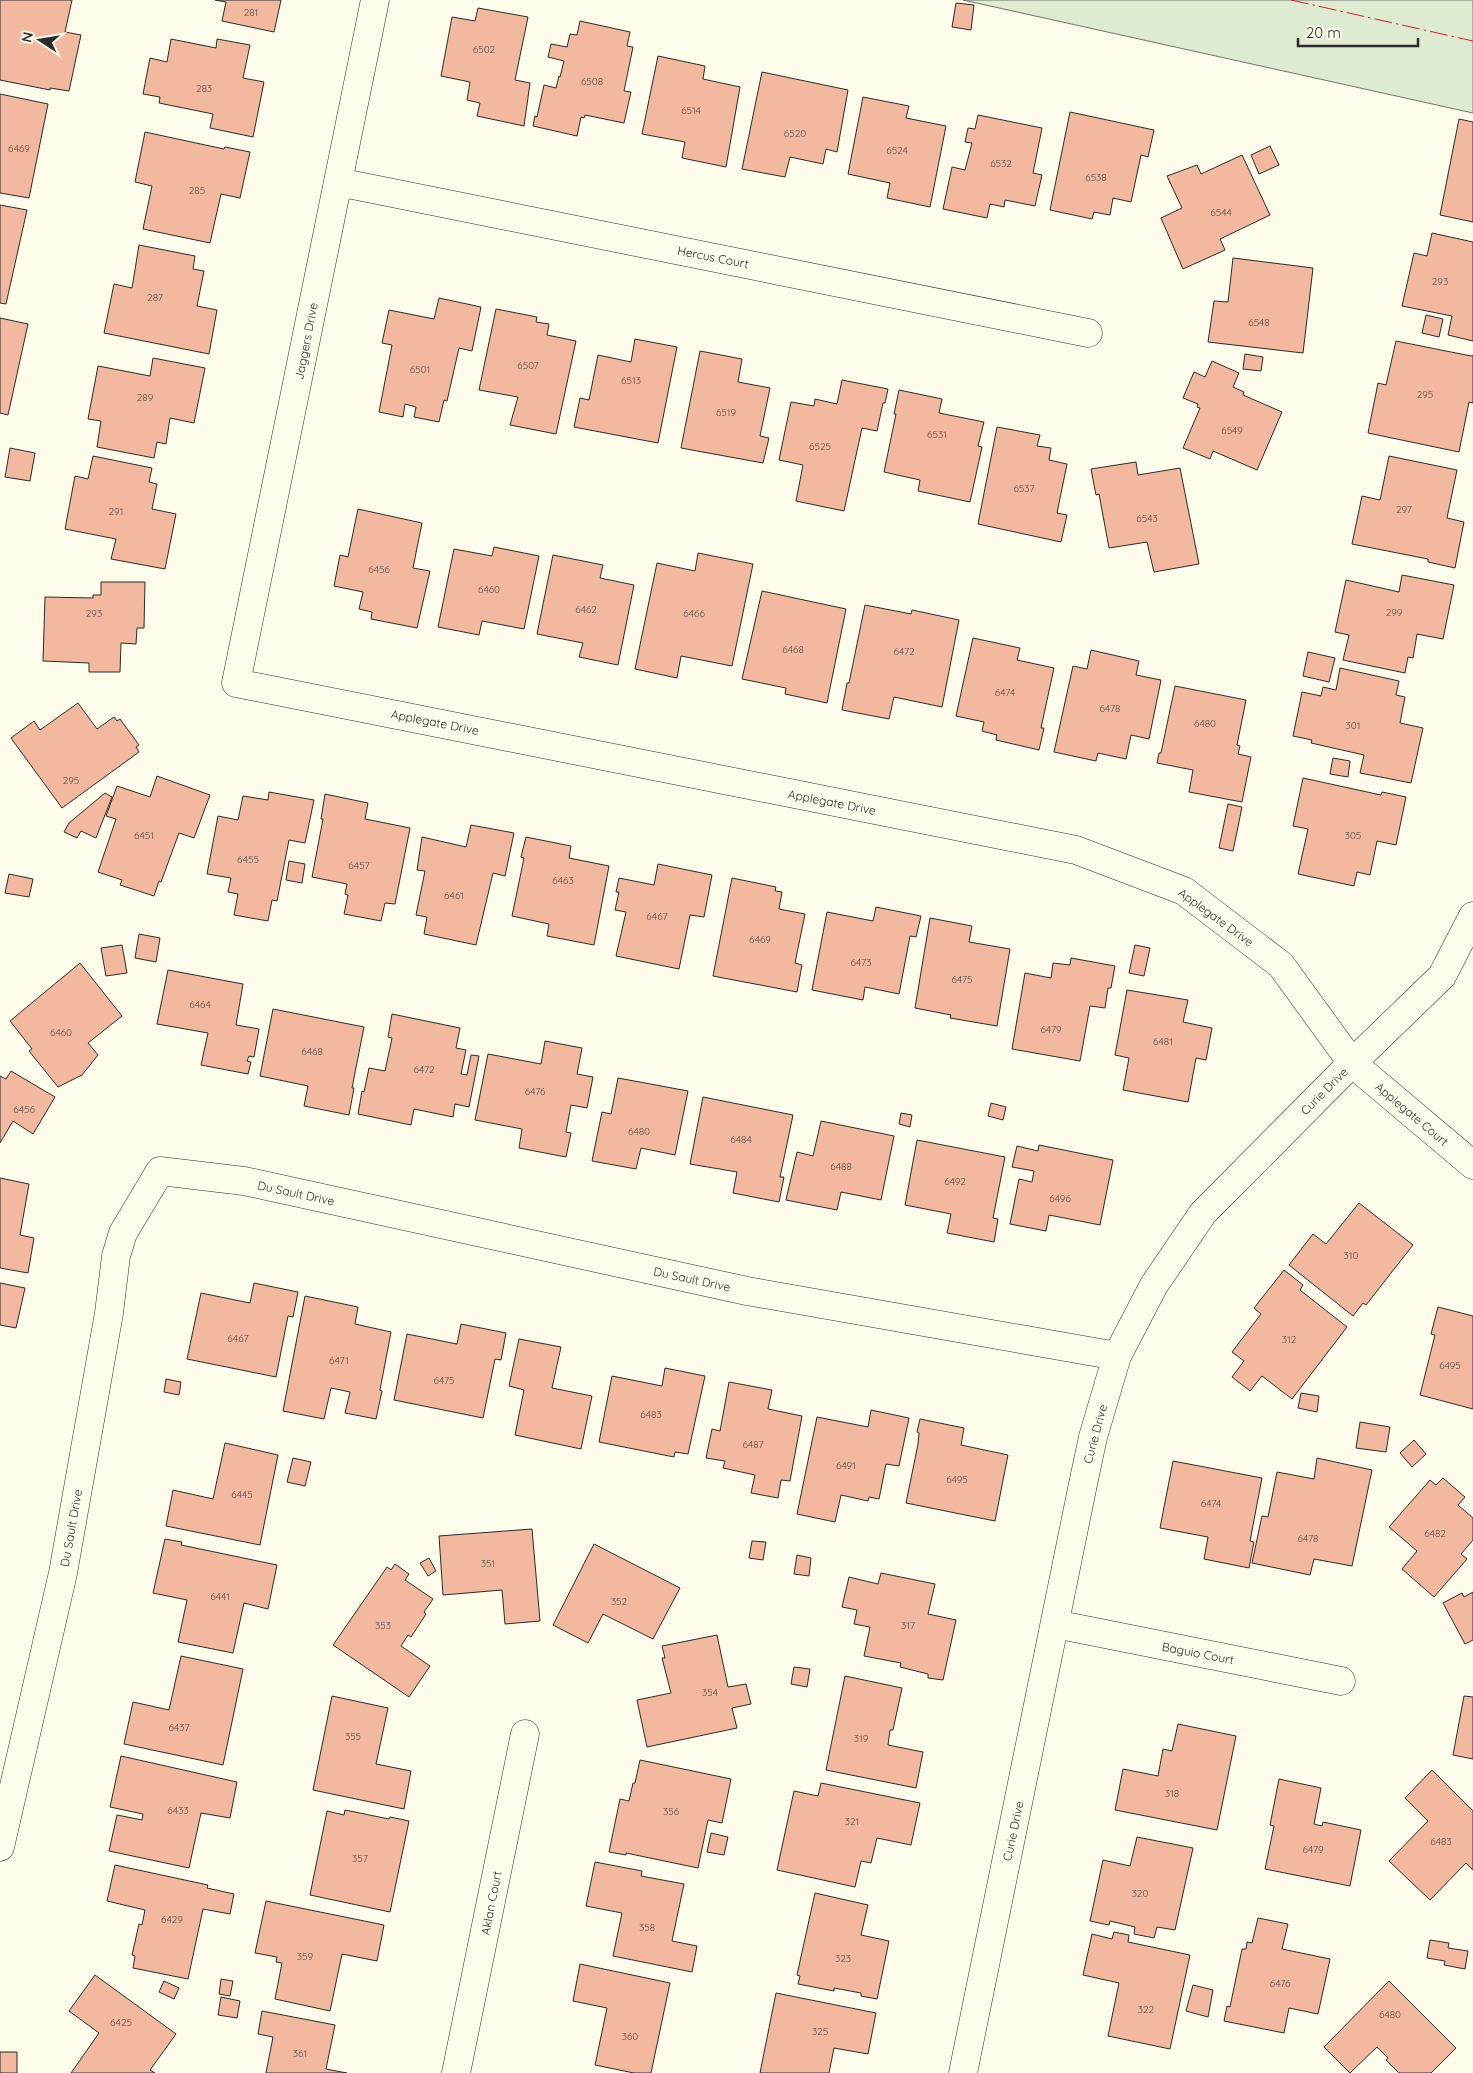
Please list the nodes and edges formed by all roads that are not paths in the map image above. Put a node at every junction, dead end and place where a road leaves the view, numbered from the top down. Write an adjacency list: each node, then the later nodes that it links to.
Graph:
1 (375, 0): 2 (street, Jaggers Drive)
2 (338, 182): 3 (street, Hercus Court); 4 (street, Jaggers Drive)
3 (1088, 333)
4 (236, 683): 6 (street, Applegate Drive)
5 (1473, 916): 6 (street, Curie Drive)
6 (1352, 1063): 7 (street, Applegate Court); 8 (street, Curie Drive)
7 (1473, 1165)
8 (1117, 1356): 9 (street, Curie Drive); 12 (street, Du Sault Drive)
9 (1055, 1624): 10 (street, Baguio Court); 14 (street, Curie Drive)
10 (1341, 1681)
11 (525, 1734): 13 (street, Aklan Court)
12 (0, 1847)
13 (456, 2073)
14 (963, 2073)

